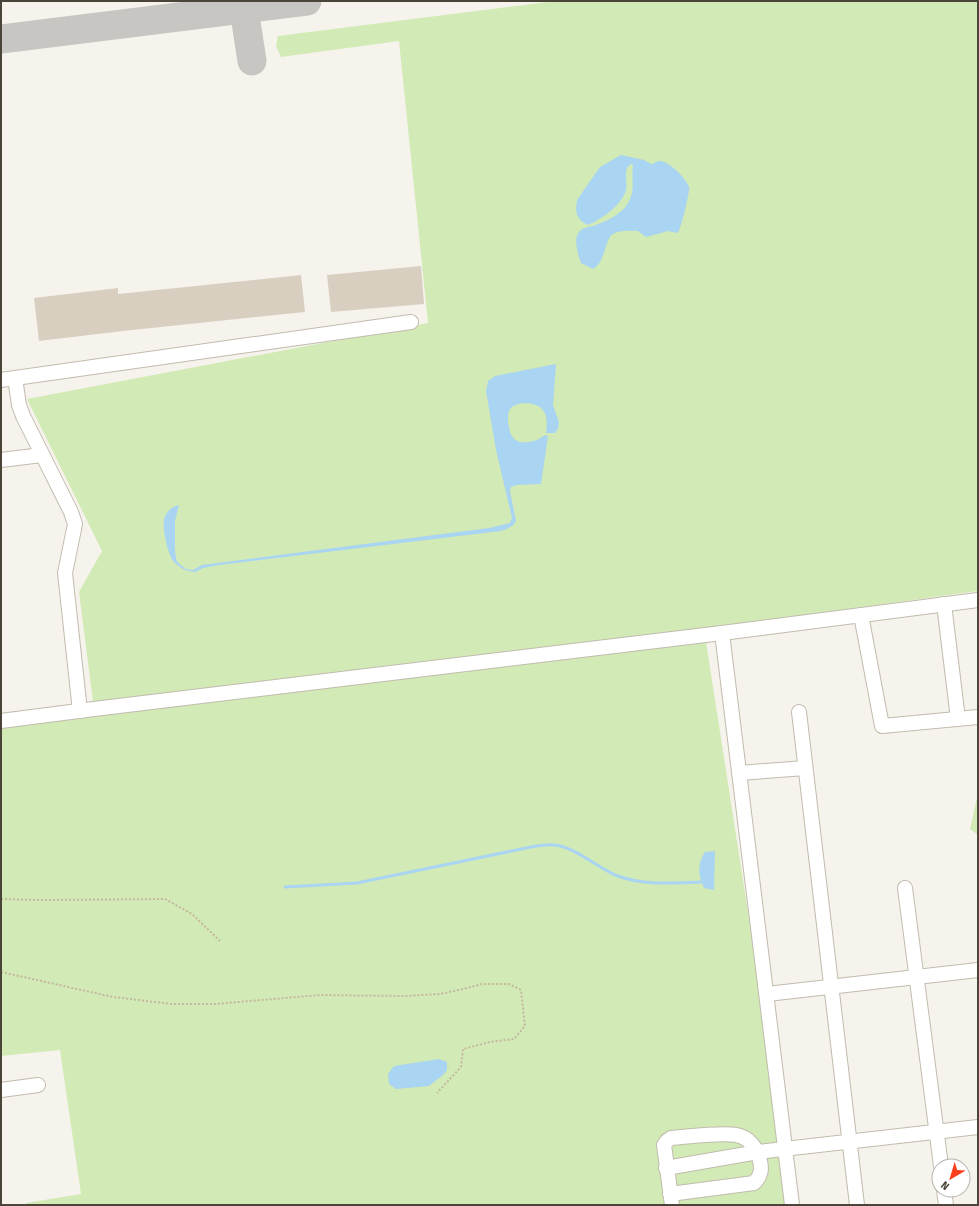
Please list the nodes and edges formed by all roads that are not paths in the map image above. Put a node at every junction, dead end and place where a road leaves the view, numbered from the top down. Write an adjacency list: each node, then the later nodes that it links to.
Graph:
1 (411, 322): 2 (lane)
2 (15, 378): 3 (lane); 4 (lane)
3 (1, 380)
4 (42, 455): 5 (lane); 10 (lane)
5 (1, 460)
6 (978, 600): 7 (lane)
7 (944, 604): 8 (lane); 13 (lane)
8 (861, 615): 9 (lane); 13 (lane)
9 (722, 633): 10 (lane); 16 (lane)
10 (80, 711): 14 (lane)
11 (799, 712): 15 (lane)
12 (978, 717): 13 (lane)
13 (958, 719)
14 (1, 721)
15 (805, 768): 16 (lane); 20 (lane)
16 (739, 773): 21 (lane)
17 (905, 888): 19 (lane)
18 (978, 970): 19 (lane)
19 (916, 977): 20 (lane); 25 (lane)
20 (832, 987): 21 (lane); 26 (lane)
21 (767, 994): 27 (lane)
22 (38, 1086): 23 (lane)
23 (1, 1090)
24 (978, 1127): 25 (lane)
25 (937, 1132): 26 (lane); 29 (lane)
26 (850, 1142): 27 (lane); 33 (lane)
27 (786, 1150): 28 (lane); 32 (lane)
28 (758, 1152): 30 (lane); 30 (lane); 31 (lane)
29 (940, 1158)
30 (666, 1168): 31 (lane)
31 (671, 1200)
32 (792, 1205)
33 (857, 1205)

